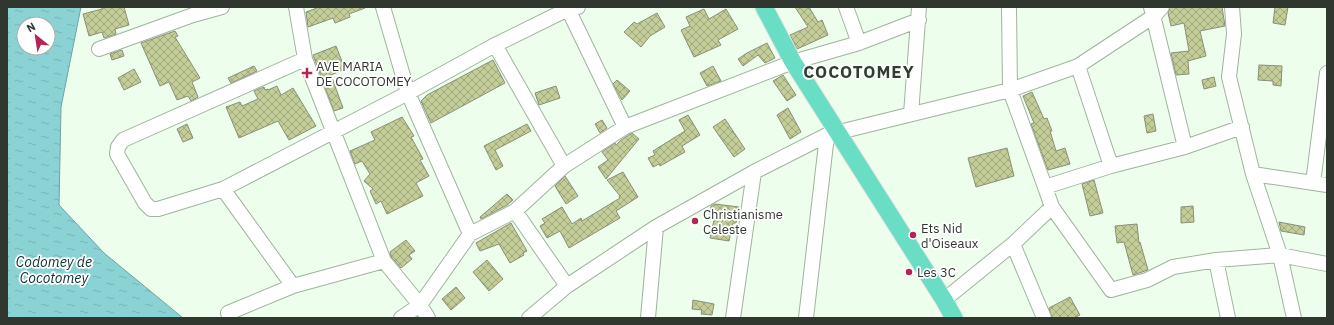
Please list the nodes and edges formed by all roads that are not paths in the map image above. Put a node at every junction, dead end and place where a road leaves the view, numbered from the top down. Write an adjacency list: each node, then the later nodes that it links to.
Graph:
1 (222, 7): 13 (street)
2 (296, 7): 14 (street)
3 (383, 7): 19 (street)
4 (764, 7): 15 (main road)
5 (846, 7): 11 (street)
6 (1009, 7): 18 (street)
7 (1232, 7): 22 (street)
8 (571, 8): 12 (street); 21 (street)
9 (1156, 10): 16 (street); 25 (street)
10 (919, 13): 11 (street); 20 (street)
11 (858, 43): 15 (street)
12 (496, 45): 19 (street); 26 (street)
13 (99, 49)
14 (305, 59): 23 (street); 33 (street)
15 (793, 62): 21 (street); 24 (main road)
16 (1078, 66): 18 (street); 27 (street)
17 (1327, 72): 30 (street)
18 (1010, 90): 20 (street); 32 (street)
19 (408, 93): 23 (street); 37 (street)
20 (911, 114): 24 (street)
21 (625, 127): 26 (street)
22 (1242, 127): 25 (street); 29 (street)
23 (332, 131): 33 (street); 41 (street)
24 (832, 134): 28 (street); 46 (main road); 53 (street)
25 (1185, 147): 27 (street)
26 (564, 166): 35 (street)
27 (1111, 166): 32 (street)
28 (754, 172): 36 (street); 52 (street)
29 (1253, 174): 30 (street); 39 (street)
30 (1313, 182): 31 (street)
31 (1327, 185)
32 (1045, 187): 34 (street)
33 (223, 189): 43 (street)
34 (1052, 207): 38 (street); 40 (street)
35 (515, 211): 37 (street); 44 (street)
36 (656, 227): 44 (street); 51 (street)
37 (470, 234): 45 (street)
38 (1013, 244): 46 (street); 54 (street)
39 (1280, 255): 40 (street); 42 (street); 56 (street)
40 (1216, 260): 55 (street)
41 (384, 261): 43 (street); 45 (street)
42 (1327, 264)
43 (293, 286): 47 (street)
44 (567, 286): 50 (street)
45 (420, 305): 48 (street); 49 (street)
46 (947, 312)
47 (231, 318)
48 (401, 318)
49 (428, 318)
50 (529, 318)
51 (648, 318)
52 (733, 318)
53 (806, 318)
54 (1044, 318)
55 (1228, 318)
56 (1294, 318)

